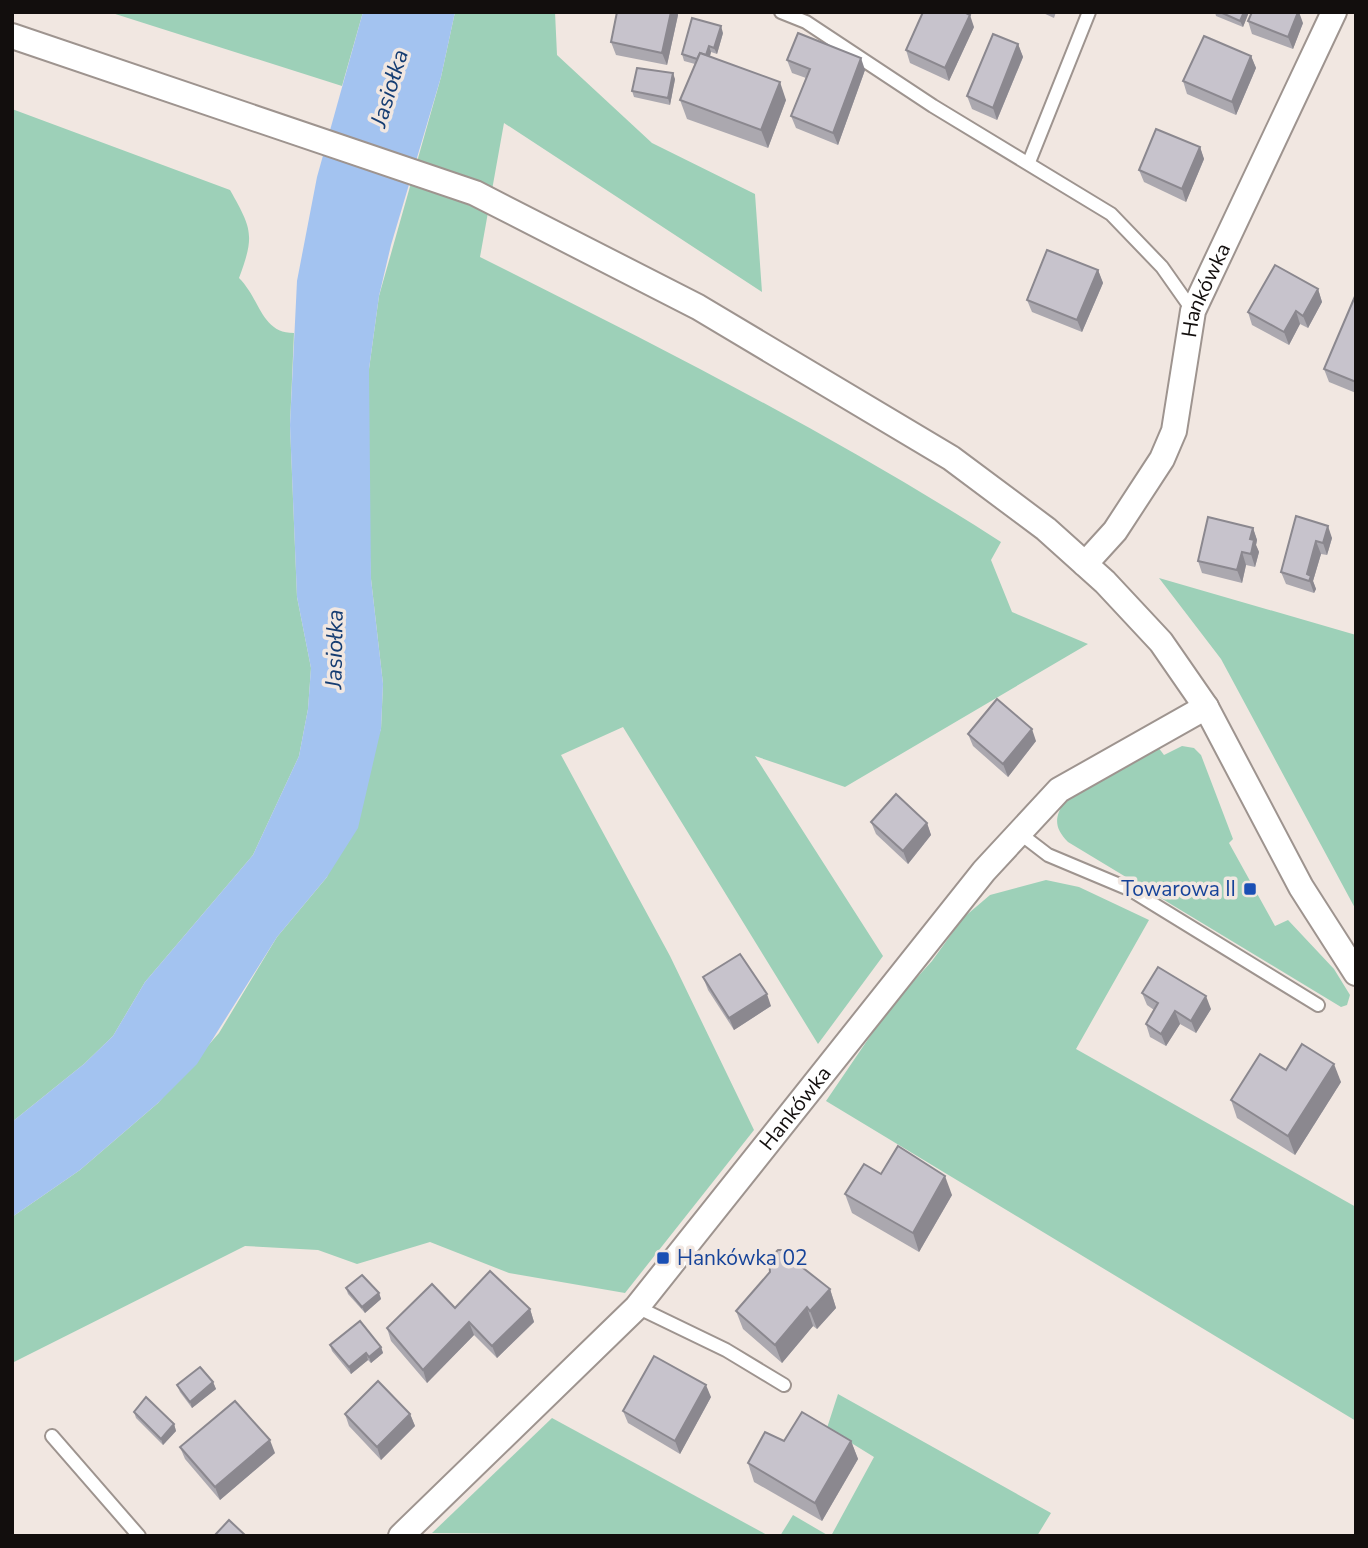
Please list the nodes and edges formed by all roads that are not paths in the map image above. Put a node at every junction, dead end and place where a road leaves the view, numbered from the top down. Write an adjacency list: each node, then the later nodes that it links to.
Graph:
1 (781, 12): 5 (lane)
2 (1089, 12): 5 (lane)
3 (1334, 12): 6 (street, Hankówka)
4 (12, 37): 7 (street)
5 (1029, 162): 6 (lane)
6 (1193, 311): 7 (street, Hankówka)
7 (1085, 564): 8 (street)
8 (1206, 707): 9 (street, Hankówka); 10 (street)
9 (1018, 832): 11 (lane); 12 (street, Hankówka)
10 (1356, 973)
11 (1318, 1005)
12 (637, 1307): 13 (lane); 16 (street, Hankówka)
13 (784, 1385)
14 (52, 1436): 15 (lane)
15 (139, 1536)
16 (401, 1536)

